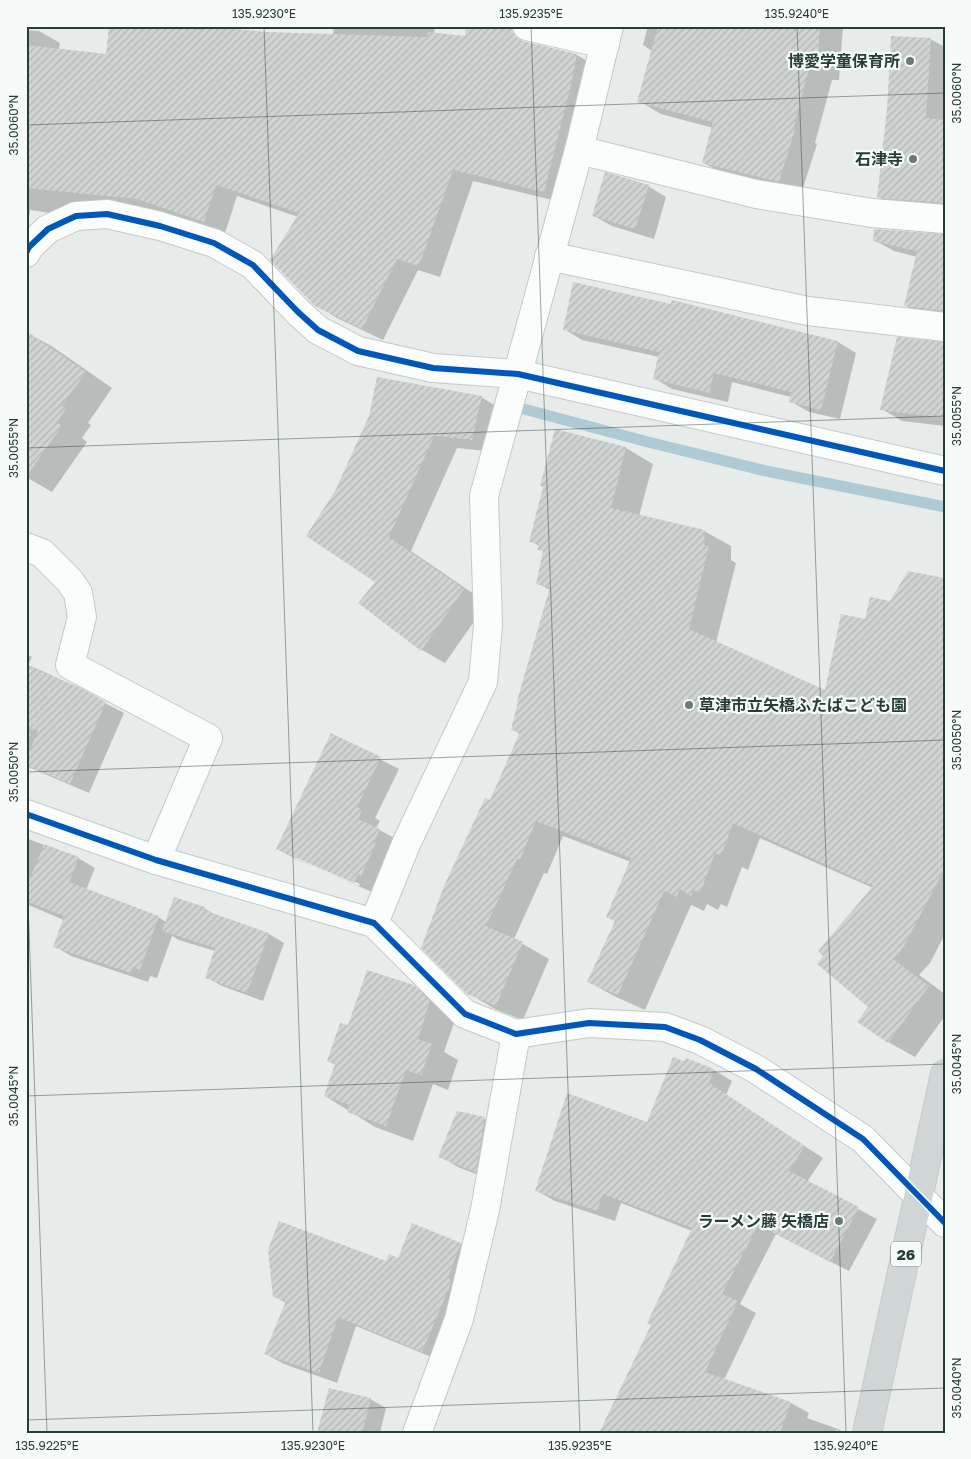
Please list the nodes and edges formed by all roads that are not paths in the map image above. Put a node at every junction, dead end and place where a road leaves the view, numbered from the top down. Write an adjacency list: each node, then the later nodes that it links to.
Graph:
1 (527, 26): 2 (street)
2 (607, 35): 3 (street)
3 (579, 150): 4 (street); 6 (street)
4 (945, 220)
5 (26, 253): 8 (street)
6 (549, 256): 7 (street); 8 (street)
7 (945, 327)
8 (518, 374): 9 (street); 13 (street)
9 (945, 471)
10 (26, 547): 12 (street)
11 (26, 814): 12 (street)
12 (156, 860): 13 (street)
13 (374, 924): 14 (street)
14 (516, 1034): 16 (street); 18 (street)
15 (945, 1074): 16 (main road, 26)
16 (918, 1195): 17 (street); 19 (main road, 26)
17 (945, 1223)
18 (417, 1433)
19 (867, 1433)

